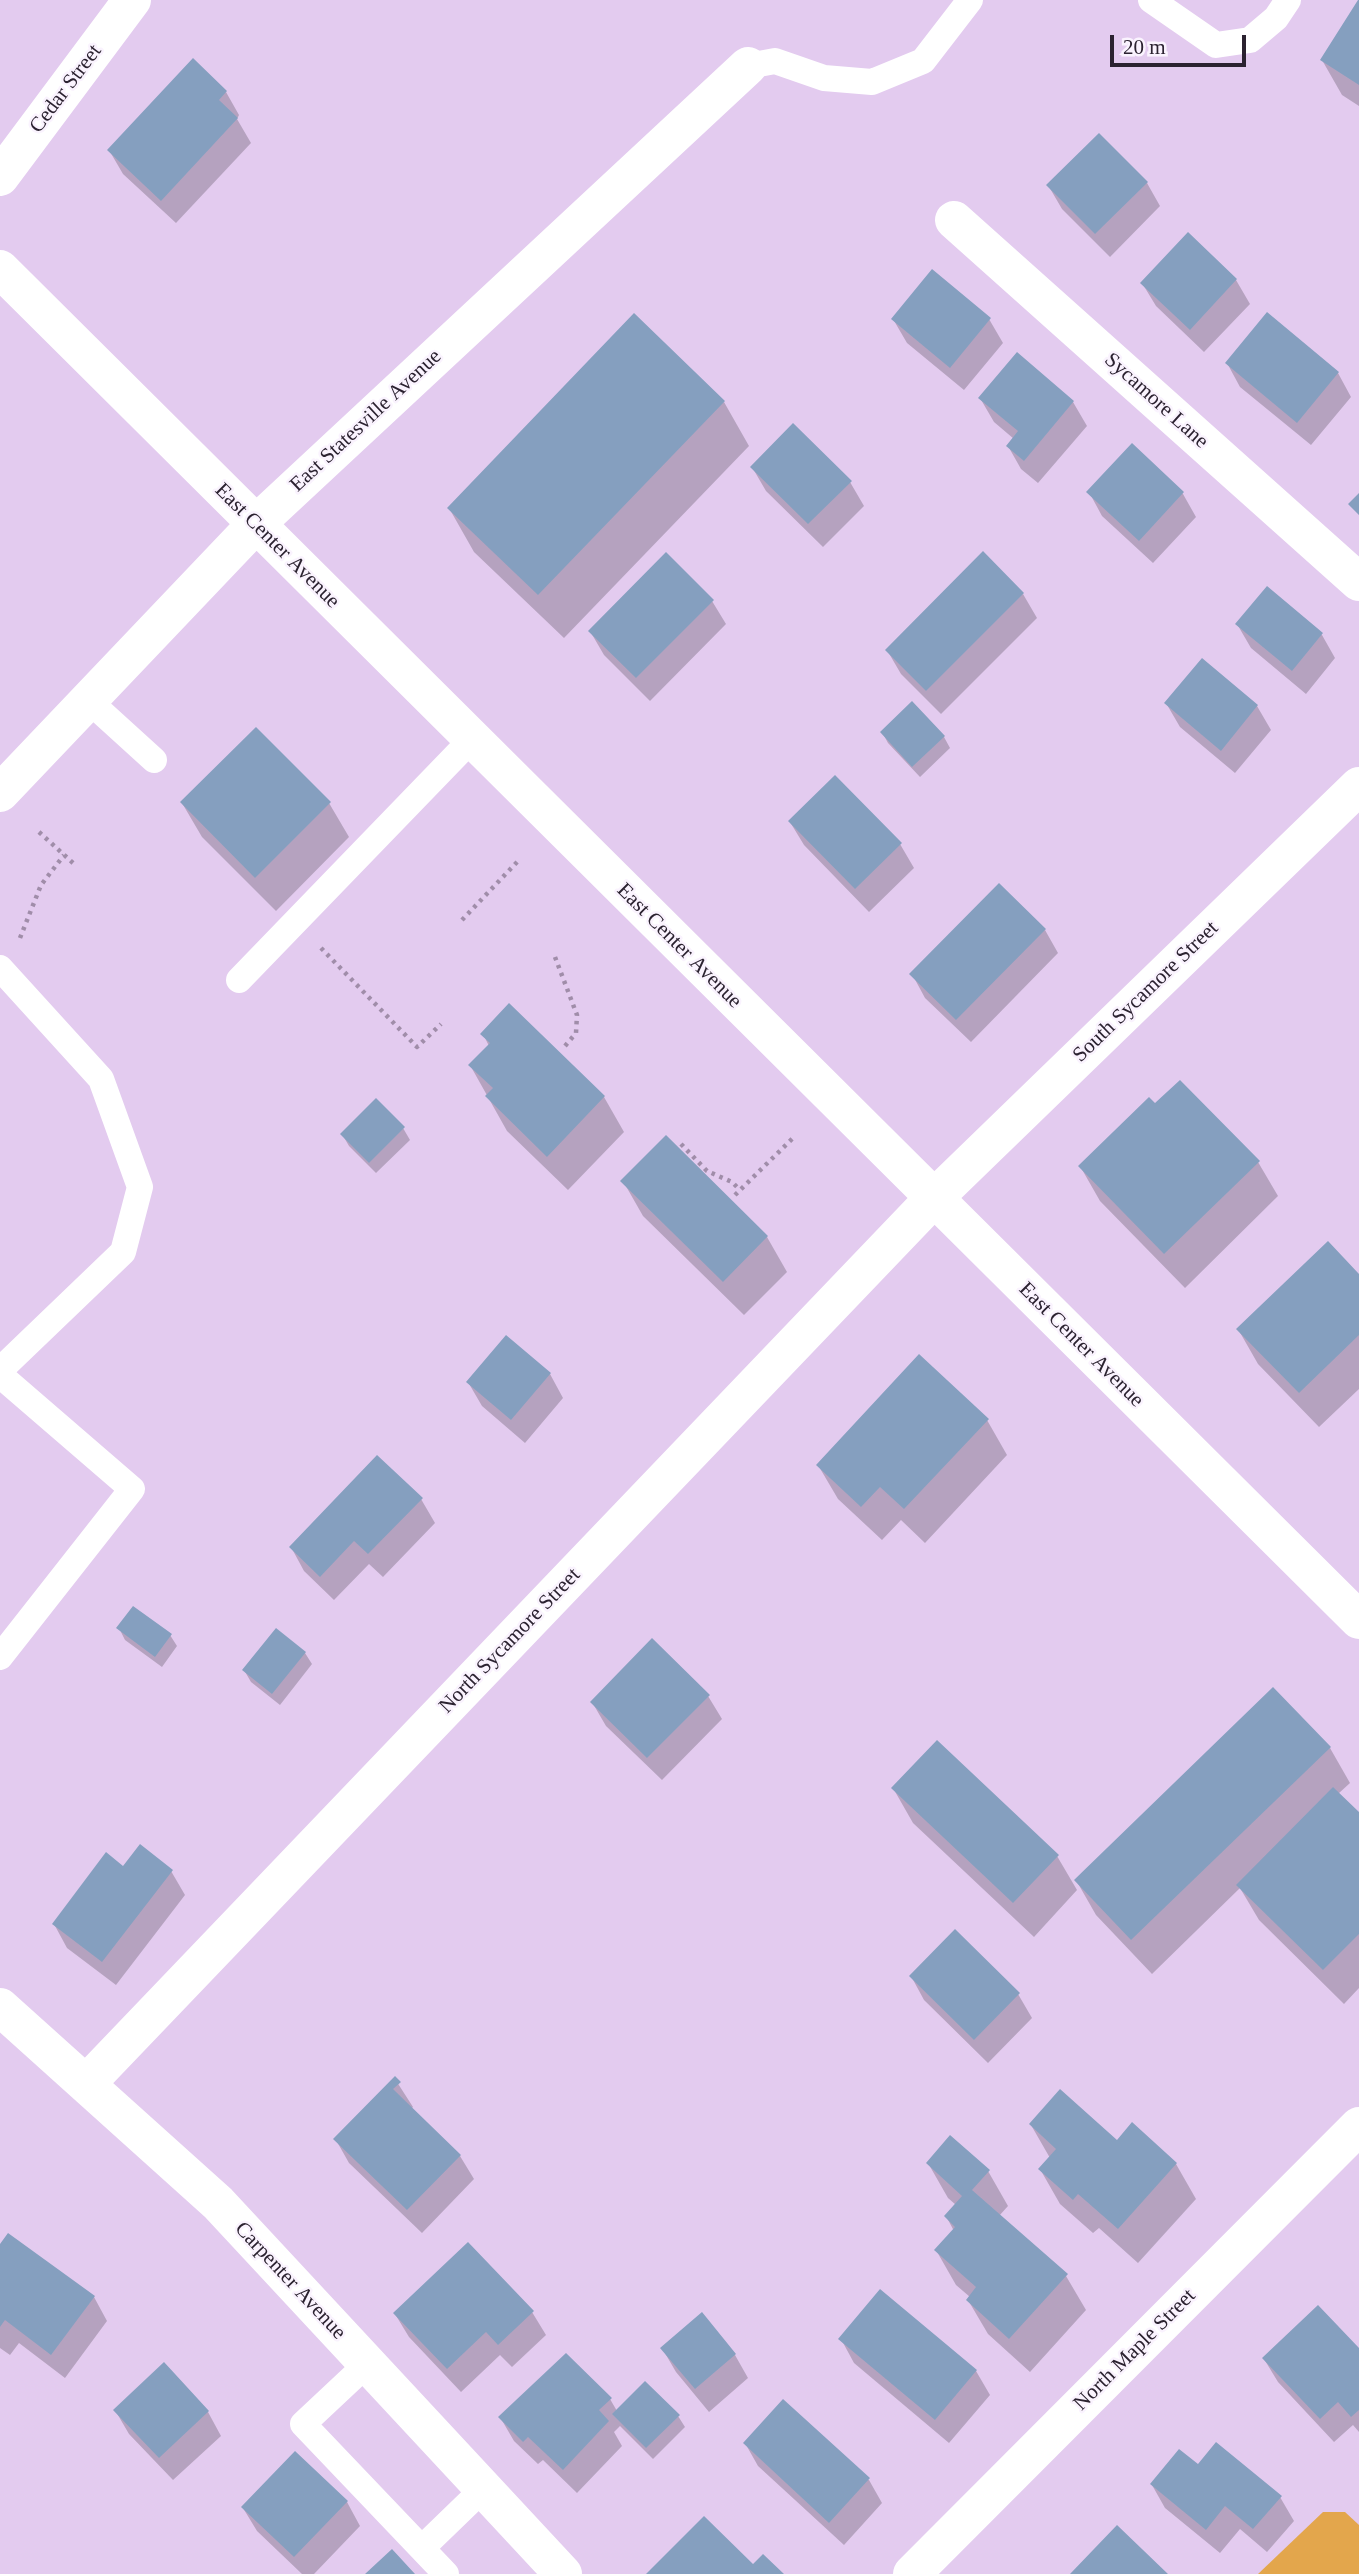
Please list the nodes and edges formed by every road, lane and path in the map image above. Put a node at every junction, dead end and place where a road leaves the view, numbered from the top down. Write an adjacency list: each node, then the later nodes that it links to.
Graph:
1 (132, 0): 6 (street, Cedar Street)
2 (970, 0): 5 (lane)
3 (1151, 0): 4 (lane)
4 (1288, 0)
5 (748, 66): 9 (street, East Statesville Avenue)
6 (0, 177)
7 (954, 220): 10 (street, Sycamore Lane)
8 (0, 269): 9 (street, East Center Avenue)
9 (256, 524): 11 (street, East Statesville Avenue); 12 (street, East Center Avenue)
10 (1359, 583)
11 (88, 701): 13 (lane); 15 (street, East Statesville Avenue)
12 (472, 739): 24 (lane); 31 (street, East Center Avenue)
13 (154, 760)
14 (1359, 786): 31 (street, South Sycamore Street)
15 (0, 793)
16 (40, 832): 17 (path)
17 (64, 855): 19 (path); 23 (path)
18 (519, 860): 20 (path)
19 (73, 863)
20 (462, 920)
21 (316, 943): 25 (path)
22 (555, 957): 26 (path)
23 (3, 971): 32 (lane)
24 (239, 980)
25 (441, 1024)
26 (565, 1046)
27 (794, 1136): 29 (path)
28 (681, 1144): 29 (path)
29 (740, 1190): 30 (path)
30 (735, 1195)
31 (933, 1199): 33 (street, East Center Avenue); 36 (street, North Sycamore Street)
32 (0, 1372): 34 (lane)
33 (1359, 1620)
34 (0, 1657)
35 (0, 2007): 36 (street, Carpenter Avenue)
36 (86, 2084): 38 (street, Carpenter Avenue)
37 (1359, 2126): 43 (street, North Maple Street)
38 (368, 2364): 39 (street, Carpenter Avenue); 40 (lane)
39 (483, 2489): 40 (lane); 42 (street, Carpenter Avenue)
40 (422, 2548): 41 (lane)
41 (446, 2574)
42 (562, 2574)
43 (912, 2574)

